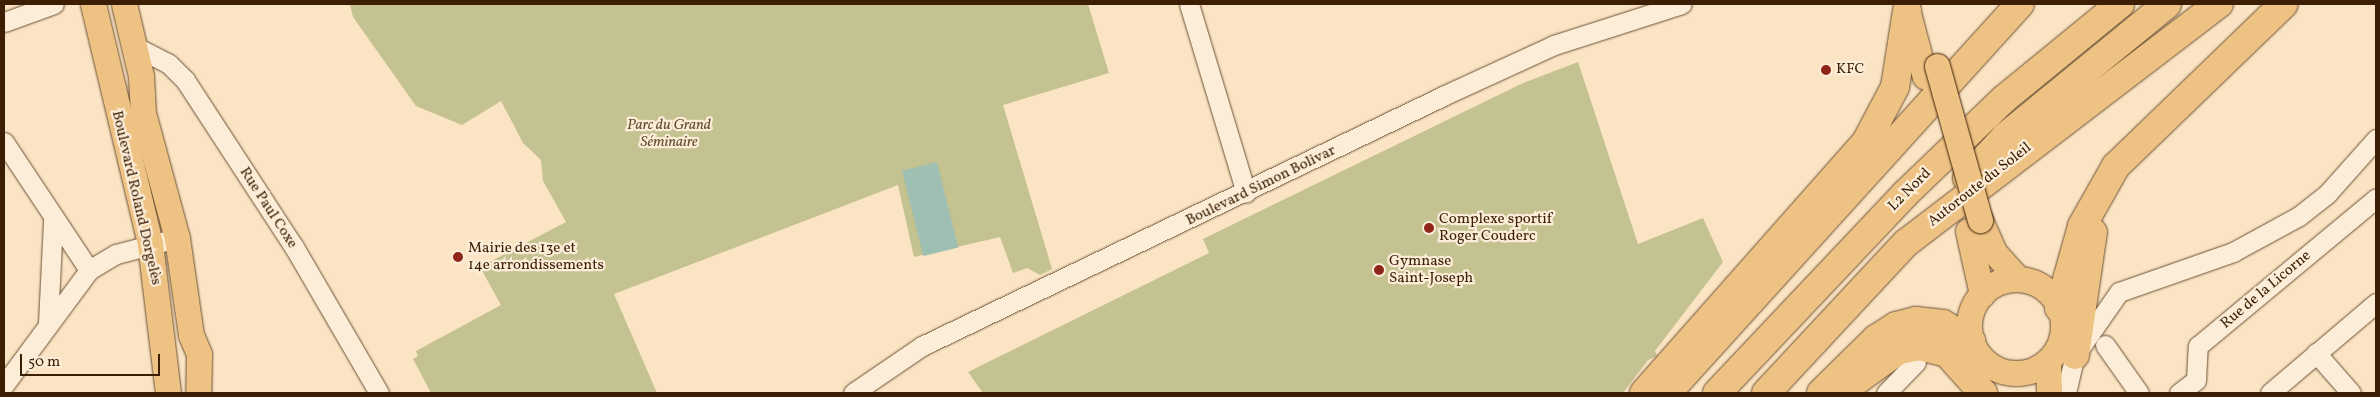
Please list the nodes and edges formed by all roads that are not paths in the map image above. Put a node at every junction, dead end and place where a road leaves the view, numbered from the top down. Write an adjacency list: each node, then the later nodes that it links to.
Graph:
1 (54, 4): 12 (street)
2 (92, 4): 23 (main road, Boulevard Roland Dorgelès)
3 (127, 4): 13 (main road, Boulevard Roland Dorgelès)
4 (1189, 4): 16 (street)
5 (1682, 4): 16 (street, Boulevard Simon Bolivar)
6 (2020, 4): 43 (highway)
7 (2120, 4): 44 (highway, L2 Nord)
8 (2167, 4): 22 (highway)
9 (2219, 4): 22 (highway, Autoroute du Soleil)
10 (2284, 4): 18 (highway)
11 (1911, 6): 20 (main road); 42 (highway)
12 (4, 22)
13 (134, 46): 21 (main road, Boulevard Roland Dorgelès); 40 (street, Rue Paul Coxe)
14 (2376, 139): 33 (street)
15 (4, 142): 19 (street)
16 (1246, 193): 41 (street, Boulevard Simon Bolivar)
17 (2376, 198): 54 (street, Rue de la Licorne)
18 (2096, 201): 28 (highway); 33 (highway)
19 (54, 219): 24 (street); 29 (street)
20 (1974, 226): 25 (main road); 26 (main road)
21 (177, 238): 23 (street); 39 (main road, Boulevard Roland Dorgelès)
22 (1906, 243): 45 (highway, Autoroute du Soleil)
23 (150, 244): 24 (street); 38 (main road, Boulevard Roland Dorgelès)
24 (89, 270): 29 (street)
25 (2018, 279): 26 (main road); 28 (main road)
26 (1982, 294): 30 (main road)
27 (2376, 304): 32 (street)
28 (2059, 308): 34 (main road)
29 (48, 323): 37 (street)
30 (1971, 341): 36 (main road); 46 (highway)
31 (2105, 345): 53 (street)
32 (2316, 354): 55 (street); 56 (street)
33 (2075, 355): 52 (street)
34 (2048, 361): 36 (main road); 51 (main road)
35 (1916, 362): 48 (street)
36 (2001, 371): 50 (main road)
37 (4, 385)
38 (168, 393)
39 (198, 393)
40 (379, 393)
41 (853, 393)
42 (1644, 393)
43 (1667, 393)
44 (1717, 393)
45 (1766, 393)
46 (1821, 393)
47 (1840, 393): 49 (highway)
48 (1886, 393)
49 (1983, 393)
50 (2018, 393)
51 (2049, 393)
52 (2066, 393)
53 (2139, 393)
54 (2179, 393)
55 (2270, 393)
56 (2351, 393)

